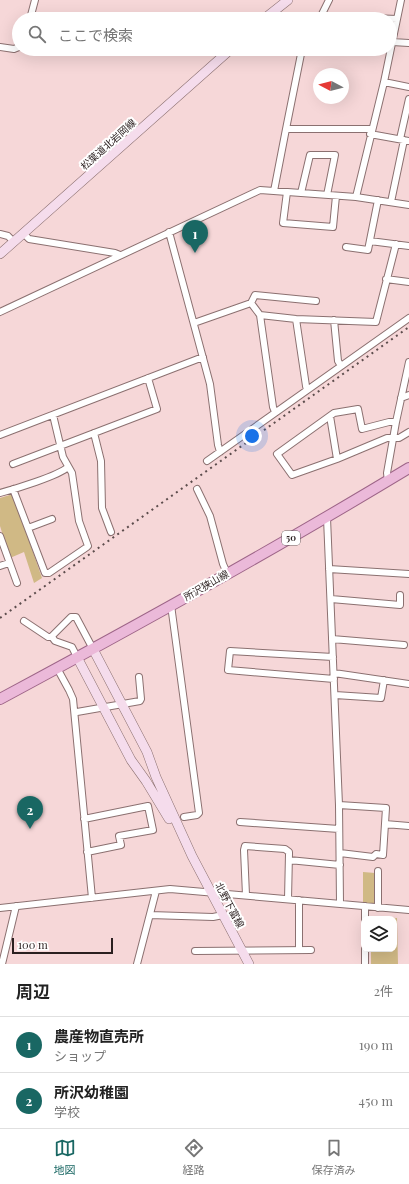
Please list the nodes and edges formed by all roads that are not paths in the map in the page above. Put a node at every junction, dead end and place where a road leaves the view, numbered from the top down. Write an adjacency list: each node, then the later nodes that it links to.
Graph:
1 (35, 0): 5 (street)
2 (288, 0): 6 (street)
3 (329, 0): 7 (street)
4 (401, 0): 8 (street)
5 (32, 12)
6 (273, 12)
7 (323, 12)
8 (397, 19)
9 (397, 42): 10 (street)
10 (409, 43)
11 (0, 47): 12 (street)
12 (12, 49)
13 (222, 56): 33 (street, 松葉道北岩岡線)
14 (301, 56): 19 (street)
15 (389, 56): 16 (street)
16 (384, 82): 17 (street); 20 (street)
17 (409, 87)
18 (409, 99): 21 (street)
19 (286, 129): 20 (street); 22 (street)
20 (371, 132): 21 (street); 27 (street)
21 (404, 140): 29 (street)
22 (274, 191): 23 (street); 31 (street)
23 (287, 192): 24 (street); 26 (street)
24 (301, 193): 25 (street); 25 (street)
25 (327, 195): 26 (street)
26 (336, 196): 27 (street)
27 (356, 197): 28 (street)
28 (378, 200): 29 (street); 34 (street)
29 (391, 202): 30 (street)
30 (409, 205)
31 (169, 232): 40 (street); 50 (street)
32 (0, 234): 35 (street)
33 (24, 234): 35 (street, 松葉道北岩岡線); 40 (street)
34 (370, 241): 36 (street); 38 (street)
35 (14, 242): 39 (street, 松葉道北岩岡線)
36 (396, 244): 37 (street); 41 (street)
37 (409, 246)
38 (346, 247)
39 (0, 254)
40 (120, 255): 45 (street)
41 (386, 279): 42 (street); 49 (street)
42 (409, 282)
43 (316, 301): 44 (street)
44 (251, 302): 46 (street); 50 (street)
45 (0, 312)
46 (260, 315): 47 (street); 58 (street)
47 (296, 318): 49 (street); 55 (street)
48 (409, 318): 53 (street)
49 (334, 320): 53 (street)
50 (194, 323): 51 (street)
51 (203, 357): 54 (street); 67 (street)
52 (409, 362): 57 (street)
53 (341, 366): 55 (street)
54 (148, 378): 59 (street); 63 (street)
55 (307, 390): 58 (street)
56 (409, 395): 57 (street)
57 (401, 398): 61 (street)
58 (275, 412): 67 (street)
59 (53, 415): 64 (street); 66 (street)
60 (330, 416): 61 (street); 68 (street); 68 (street)
61 (396, 422): 65 (street)
62 (409, 432): 65 (street)
63 (94, 433): 66 (street); 80 (street)
64 (0, 436)
65 (393, 438): 68 (street); 73 (street)
66 (60, 446): 70 (street); 71 (street)
67 (220, 452): 69 (street)
68 (337, 459)
69 (207, 461)
70 (13, 464)
71 (68, 467): 74 (street); 79 (street)
72 (409, 468): 73 (main road, 所沢狭山線 / 50)
73 (388, 481): 77 (main road, 所沢狭山線 / 50)
74 (13, 489): 76 (street); 79 (street)
75 (198, 489): 85 (street)
76 (0, 493)
77 (327, 518): 84 (street); 85 (main road, 所沢狭山線 / 50)
78 (52, 519): 79 (street)
79 (28, 528)
80 (111, 532)
81 (0, 536): 82 (street)
82 (9, 563): 83 (street); 87 (street)
83 (0, 566)
84 (329, 569): 86 (street); 89 (street)
85 (227, 573): 90 (main road, 所沢狭山線 / 50)
86 (409, 574)
87 (17, 583)
88 (400, 595): 89 (street)
89 (331, 599): 93 (street)
90 (171, 605): 95 (main road, 所沢狭山線 / 50); 109 (street)
91 (24, 621): 92 (street)
92 (52, 637): 95 (street); 96 (street)
93 (332, 638): 94 (street); 97 (street)
94 (404, 645)
95 (93, 649): 96 (main road, 所沢狭山線 / 50); 105 (street)
96 (77, 657): 98 (main road, 所沢狭山線 / 50); 106 (street)
97 (333, 658): 99 (street); 99 (street)
98 (57, 668): 104 (main road, 所沢狭山線 / 50); 110 (street)
99 (334, 676): 101 (street); 103 (street)
100 (139, 677): 105 (street)
101 (384, 680): 102 (street); 103 (street)
102 (409, 684)
103 (335, 695): 108 (street)
104 (0, 699)
105 (122, 703): 106 (street); 117 (street)
106 (103, 707): 107 (street); 117 (street)
107 (78, 712)
108 (339, 805): 112 (street); 114 (street)
109 (184, 817)
110 (84, 819): 115 (street); 115 (street)
111 (240, 822): 114 (street)
112 (385, 824): 113 (street); 116 (street)
113 (409, 826)
114 (339, 829): 116 (street)
115 (87, 852): 124 (street)
116 (340, 853): 119 (street)
117 (192, 856): 122 (street, 北野下富線)
118 (289, 860): 119 (street); 123 (street); 125 (street)
119 (340, 865): 127 (street)
120 (378, 871): 131 (street)
121 (156, 891): 122 (street); 124 (street); 133 (street)
122 (210, 892): 123 (street); 134 (street, 北野下富線)
123 (246, 895): 125 (street)
124 (92, 898): 128 (street)
125 (288, 899): 126 (street)
126 (299, 900): 127 (street); 136 (street)
127 (340, 903): 129 (street)
128 (16, 906): 130 (street); 142 (street)
129 (365, 906): 131 (street); 135 (street)
130 (0, 908)
131 (378, 908): 132 (street)
132 (409, 910)
133 (150, 915): 134 (street); 143 (street)
134 (223, 915): 139 (street, 北野下富線)
135 (365, 916)
136 (299, 950): 137 (street); 139 (street)
137 (311, 950)
138 (195, 951): 139 (street)
139 (242, 951): 144 (street, 北野下富線)
140 (365, 952): 141 (street)
141 (365, 963)
142 (2, 964)
143 (137, 964)
144 (249, 964)

